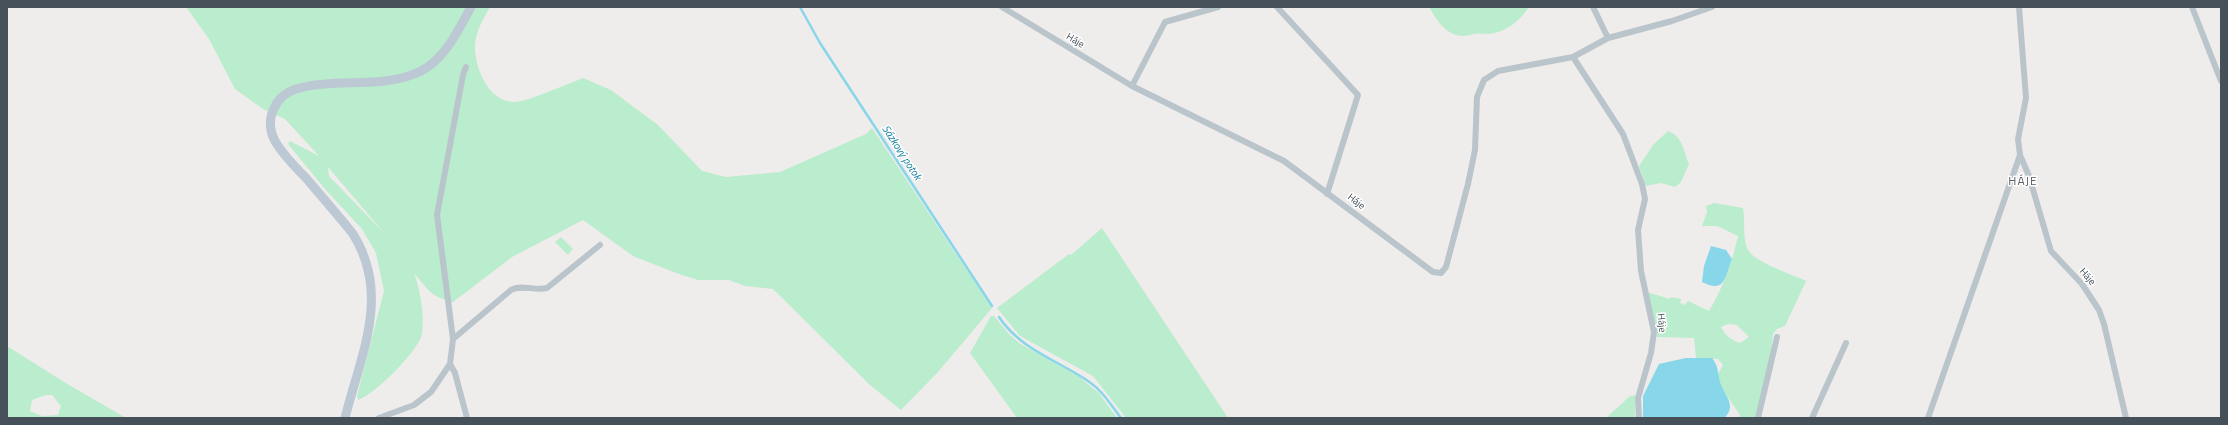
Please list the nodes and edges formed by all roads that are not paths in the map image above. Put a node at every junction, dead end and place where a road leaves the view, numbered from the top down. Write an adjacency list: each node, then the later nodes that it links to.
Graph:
1 (471, 7): 21 (street)
2 (1002, 7): 13 (street, Háje)
3 (1218, 7): 13 (street)
4 (1277, 7): 15 (street)
5 (1593, 7): 9 (street)
6 (1712, 7): 9 (street, Háje)
7 (2019, 7): 14 (street, Háje)
8 (2192, 7): 12 (street)
9 (1608, 38): 10 (street, Háje)
10 (1573, 57): 15 (street, Háje); 24 (street, Háje)
11 (466, 67): 18 (street)
12 (2221, 81)
13 (1132, 86): 15 (street, Háje)
14 (2020, 155): 27 (street, Háje); 28 (street, Háje)
15 (1328, 194)
16 (600, 245): 18 (street)
17 (1777, 337): 25 (street)
18 (453, 339): 20 (street)
19 (1846, 343): 26 (street)
20 (450, 364): 22 (street); 23 (street)
21 (345, 418)
22 (379, 418)
23 (467, 418)
24 (1639, 418)
25 (1758, 418)
26 (1812, 418)
27 (1928, 418)
28 (2126, 418)

